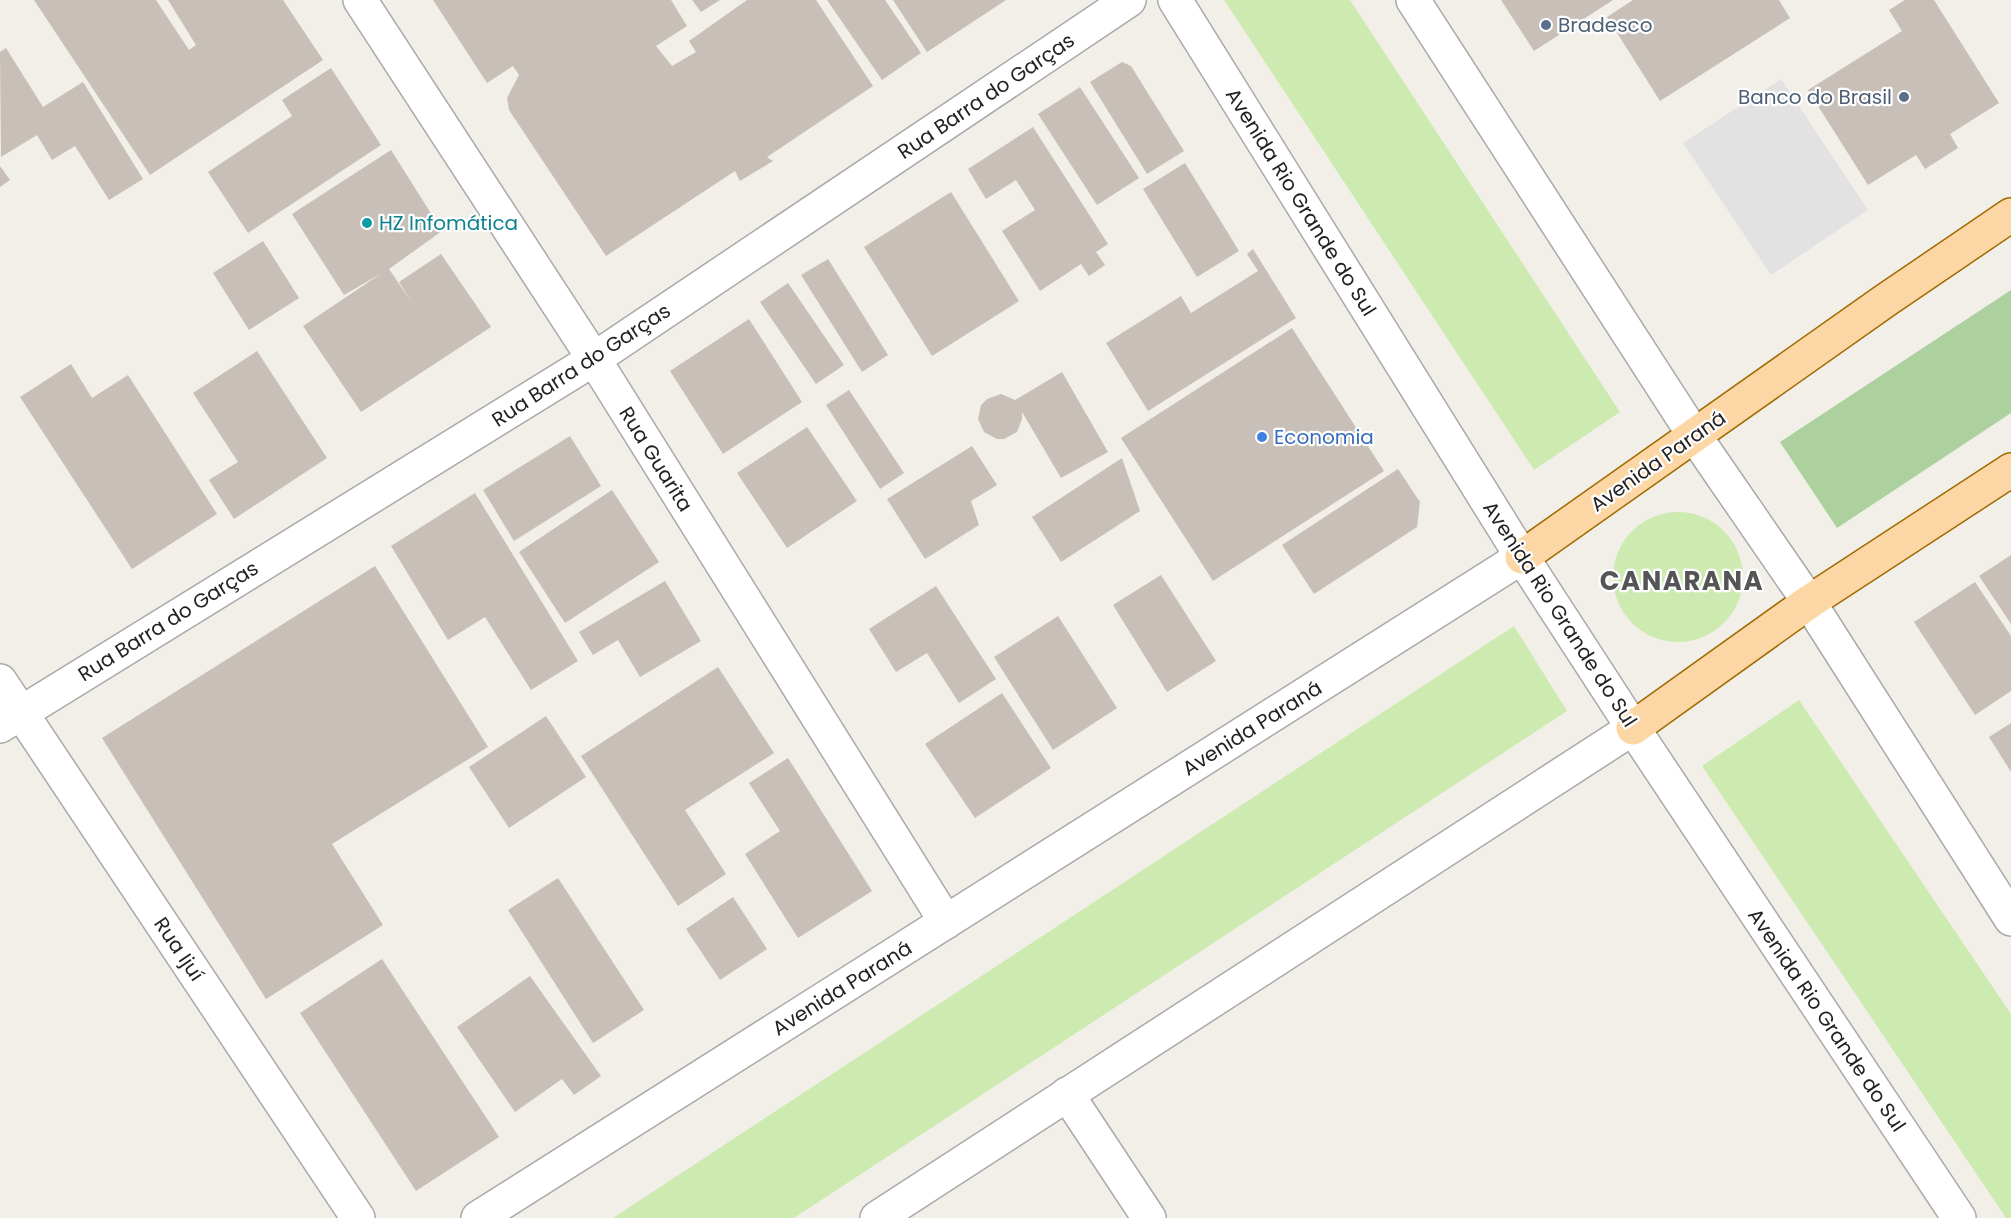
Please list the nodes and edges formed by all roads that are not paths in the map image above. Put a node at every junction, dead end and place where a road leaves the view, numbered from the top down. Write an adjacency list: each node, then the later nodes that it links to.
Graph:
1 (360, 0): 6 (street, Rua Guarita)
2 (1129, 0): 6 (street, Rua Barra do Garças)
3 (1175, 0): 9 (street, Avenida Rio Grande do Sul)
4 (1413, 0): 7 (street)
5 (2011, 215): 7 (main road, Avenida Paraná)
6 (594, 359): 12 (street, Rua Barra do Garças); 15 (street, Rua Guarita)
7 (1694, 435): 9 (main road, Avenida Paraná); 10 (street)
8 (2011, 470): 10 (main road)
9 (1522, 557): 13 (street, Avenida Rio Grande do Sul); 15 (street, Avenida Paraná)
10 (1809, 602): 13 (main road); 14 (street)
11 (0, 681): 12 (street, Rua Ijuí)
12 (10, 719): 17 (street, Rua Ijuí)
13 (1633, 728): 16 (street); 21 (street, Avenida Rio Grande do Sul)
14 (2011, 919)
15 (946, 922): 18 (street, Avenida Paraná)
16 (1067, 1094): 19 (street); 20 (street)
17 (358, 1218)
18 (478, 1218)
19 (878, 1218)
20 (1149, 1218)
21 (1959, 1218)

